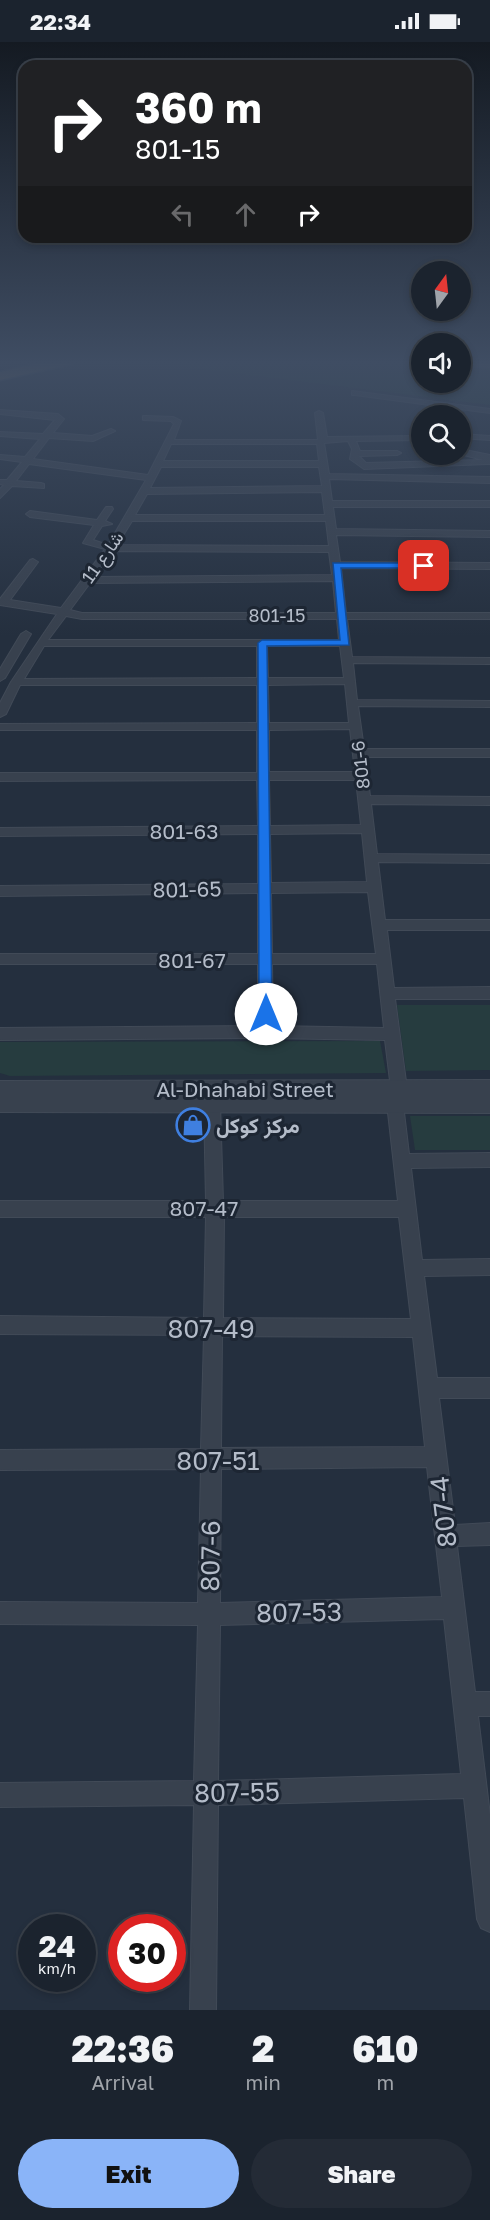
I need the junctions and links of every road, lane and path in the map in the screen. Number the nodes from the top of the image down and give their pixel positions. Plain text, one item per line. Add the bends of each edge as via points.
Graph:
1 (33, 453) edge
2 (163, 453) edge
3 (322, 453) edge
4 (397, 453) dead end
5 (471, 453) edge
6 (354, 454) joint
7 (0, 457) edge
8 (489, 457) edge
9 (27, 460) junction
10 (158, 464) junction
11 (325, 476) junction
12 (151, 478) junction
13 (490, 480) edge
14 (5, 483) edge
15 (41, 486) dead end
16 (143, 491) junction
17 (0, 495) edge
18 (328, 504) junction
19 (490, 504) edge
20 (109, 509) dead end
21 (30, 514) dead end
22 (330, 518) junction
23 (127, 522) junction
24 (100, 523) junction
25 (332, 532) junction
26 (490, 534) edge
27 (111, 548) junction
28 (334, 549) junction
29 (33, 562) dead end
30 (490, 566) edge
31 (337, 572) junction
32 (86, 580) junction
33 (2, 602) edge
34 (64, 613) junction
35 (342, 615) junction
36 (490, 615) edge
37 (26, 634) dead end
38 (41, 643) junction
39 (262, 643) junction
40 (345, 643) junction
41 (347, 660) junction
42 (490, 662) edge
43 (0, 678) edge
44 (263, 681) junction
45 (350, 681) junction
46 (16, 682) junction
47 (352, 704) junction
48 (490, 704) edge
49 (0, 714) edge
50 (355, 726) junction
51 (0, 727) edge
52 (263, 727) junction
53 (358, 753) junction
54 (490, 753) edge
55 (264, 776) junction
56 (361, 776) junction
57 (0, 777) edge
58 (364, 800) junction
59 (490, 801) edge
60 (368, 829) junction
61 (264, 830) junction
62 (0, 831) edge
63 (371, 858) junction
64 (490, 859) edge
65 (375, 887) junction
66 (264, 889) junction
67 (0, 891) edge
68 (379, 925) junction
69 (490, 925) edge
70 (0, 959) edge
71 (383, 959) junction
72 (265, 960) junction
73 (490, 993) edge
74 (387, 994) junction
75 (266, 1032) junction
76 (0, 1034) edge
77 (392, 1034) junction
78 (490, 1088) edge
79 (0, 1089) edge
80 (397, 1096) junction
81 (0, 1103) edge
82 (212, 1103) junction
83 (490, 1104) edge
84 (490, 1160) edge
85 (402, 1161) junction
86 (215, 1208) junction
87 (0, 1209) edge
88 (408, 1209) junction
89 (490, 1267) edge
90 (414, 1268) junction
91 (0, 1325) edge
92 (213, 1328) junction
93 (422, 1328) junction
94 (428, 1388) junction
95 (490, 1388) edge
96 (436, 1457) junction
97 (0, 1460) edge
98 (211, 1460) junction
99 (490, 1534) edge
100 (445, 1536) junction
101 (454, 1608) junction
102 (0, 1613) edge
103 (209, 1614) junction
104 (465, 1704) junction
105 (490, 1704) edge
106 (474, 1786) junction
107 (206, 1793) junction
108 (0, 1795) edge
109 (490, 1912) edge
110 (203, 2010) edge

1 - 9 street
2 - 10 street, شارع 11
3 - 11 street, 801-6
4 - 6 street
5 - 8 street
6 - 8 street via 354,459 364,466 487,462
7 - 9 street
9 - 12 street
9 - 14 street
10 - 11 street
10 - 12 street, شارع 11
11 - 13 street
11 - 16 street
11 - 18 street, 801-6
12 - 16 street, شارع 11
14 - 15 street
14 - 17 street
16 - 23 street, شارع 11
18 - 19 street
18 - 22 street, 801-6
20 - 24 street
21 - 24 street
22 - 23 street
22 - 25 street, 801-6
23 - 24 street
23 - 27 street, شارع 11
24 - 27 street via 88,543
25 - 26 street
25 - 28 street, 801-6
27 - 28 street
27 - 32 street, شارع 11
28 - 31 street, 801-6
29 - 33 street
30 - 31 street
31 - 32 street
31 - 35 street, 801-6
32 - 34 street, شارع 11
33 - 34 street, 801-15
34 - 35 street, 801-15
34 - 38 street, شارع 11
35 - 36 street, 801-15
35 - 40 street, 801-6
37 - 43 street
38 - 39 street, 801-15
38 - 46 street, شارع 11
39 - 40 street, 801-15
39 - 44 street
40 - 41 street, 801-6
41 - 42 street
41 - 45 street, 801-6
44 - 45 street
44 - 46 street
44 - 52 street
45 - 47 street, 801-6
46 - 49 street, شارع 11
47 - 48 street
47 - 50 street, 801-6
50 - 52 street
50 - 53 street, 801-6
51 - 52 street
52 - 55 street
53 - 54 street
53 - 56 street, 801-6
55 - 56 street
55 - 57 street
55 - 61 street
56 - 58 street, 801-6
58 - 59 street
58 - 60 street, 801-6
60 - 61 street, 801-63
60 - 63 street, 801-6
61 - 62 street, 801-63
61 - 66 street
63 - 64 street
63 - 65 street, 801-6
65 - 66 street, 801-65
65 - 68 street, 801-6
66 - 67 street, 801-65
66 - 72 street
68 - 69 street
68 - 71 street, 801-6
70 - 72 street, 801-67
71 - 72 street, 801-67
71 - 74 street, 801-6
72 - 75 street
73 - 74 street
74 - 77 street, 801-6
75 - 76 street
75 - 77 street
77 - 80 street, 801-6
78 - 80 street, Al-Dhahabi Street
79 - 80 street, Al-Dhahabi Street
80 - 82 street, Al-Dhahabi Street
80 - 83 street, Al-Dhahabi Street
80 - 85 street, 807-4
81 - 82 street, Al-Dhahabi Street
82 - 86 street, 807-6
84 - 85 street
85 - 88 street, 807-4
86 - 87 street, 807-47
86 - 88 street, 807-47
86 - 92 street, 807-6
88 - 90 street, 807-4
89 - 90 street
90 - 93 street, 807-4
91 - 92 street, 807-49
92 - 93 street, 807-49
92 - 98 street, 807-6
93 - 94 street, 807-4
94 - 95 street
94 - 96 street, 807-4
96 - 98 street, 807-51
96 - 100 street, 807-4
97 - 98 street, 807-51
98 - 103 street, 807-6
99 - 100 street
100 - 101 street, 807-4
101 - 103 street, 807-53
101 - 104 street, 807-4
102 - 103 street, 807-53
103 - 107 street, 807-6
104 - 105 street
104 - 106 street, 807-4
106 - 107 street, 807-55
106 - 109 street, 807-4
107 - 108 street, 807-55
107 - 110 street, 807-6

